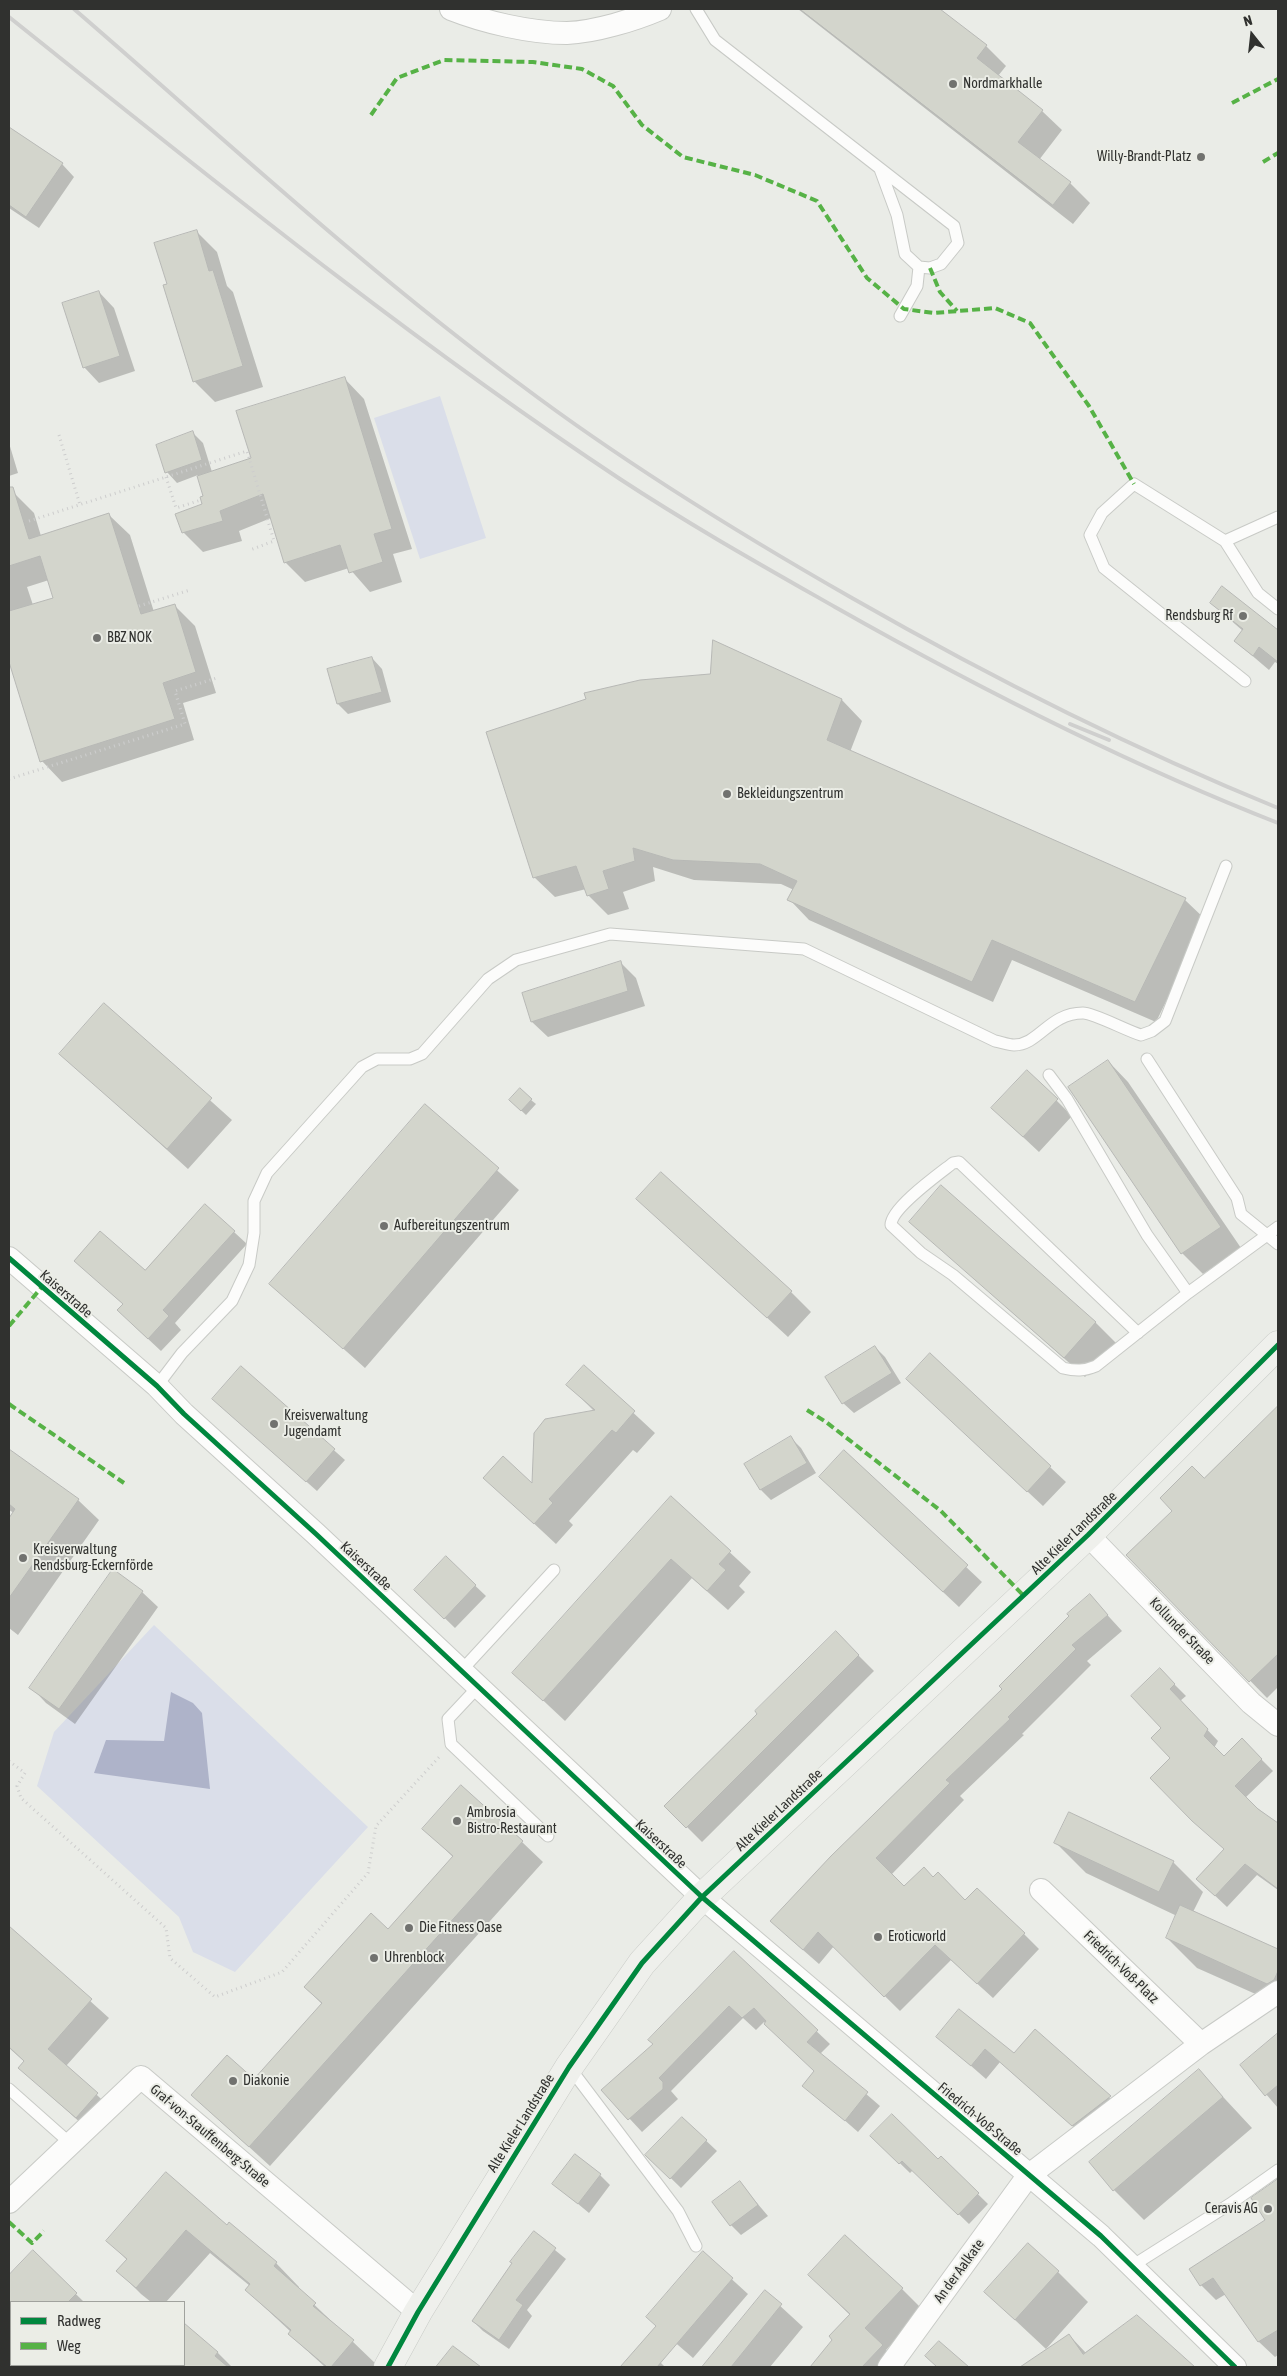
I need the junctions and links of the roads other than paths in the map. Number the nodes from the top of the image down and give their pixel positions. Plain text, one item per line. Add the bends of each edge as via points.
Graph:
1 (451, 9) edge
2 (660, 9) edge
3 (696, 9) edge
4 (880, 169) junction
5 (918, 266) junction
6 (900, 316) dead end
7 (1278, 517) edge
8 (1225, 541) junction
9 (1278, 609) edge
10 (1245, 681) dead end
11 (1226, 866) dead end
12 (1147, 1059) dead end
13 (1049, 1075) dead end
14 (1278, 1227) edge
15 (1267, 1236) junction
16 (1278, 1244) edge
17 (9, 1258) edge
18 (1188, 1293) junction
19 (1138, 1333) junction
20 (1278, 1345) edge
21 (157, 1386) junction
22 (1088, 1535) junction
23 (554, 1570) dead end
24 (461, 1671) junction
25 (478, 1687) junction
26 (1278, 1725) edge
27 (548, 1836) dead end
28 (1041, 1890) dead end
29 (702, 1897) junction
30 (1278, 1992) edge
31 (1201, 2044) junction
32 (569, 2067) junction
33 (9, 2089) edge
34 (71, 2144) junction
35 (1278, 2170) edge
36 (1028, 2176) junction
37 (9, 2202) edge
38 (696, 2246) dead end
39 (1132, 2266) junction
40 (418, 2312) junction
41 (388, 2367) edge
42 (889, 2367) edge
43 (1235, 2367) edge

1 - 2 street via 514,27 568,32 634,20
3 - 4 lane via 715,40
4 - 5 lane via 905,254
4 - 5 lane via 957,223 958,243 941,264 930,268
5 - 6 lane via 917,286
7 - 8 lane
8 - 9 lane via 1258,593
8 - 10 lane via 1134,484 1102,513 1090,535 1104,568
11 - 21 lane via 1165,1021 1141,1035 1085,1013 1067,1014 1051,1022 1034,1038 1015,1045 995,1041 804,949 610,934 516,960 488,978 422,1054 410,1059 377,1059 362,1067 267,1173 254,1201 249,1265 232,1302 182,1353
12 - 15 lane via 1237,1198 1241,1214
13 - 18 lane via 1067,1098 1146,1235
14 - 15 lane
15 - 16 lane
15 - 18 lane
17 - 21 street, Kaiserstraße
18 - 19 lane
19 - 19 lane via 1096,1366 1085,1371 1064,1368 953,1274 921,1253 891,1225 891,1219 953,1162 960,1162
20 - 22 street, Alte Kieler Landstraße
21 - 24 street, Kaiserstraße
22 - 26 street, Kollunder Straße via 1251,1703
22 - 29 street, Alte Kieler Landstraße
23 - 24 lane
24 - 25 street, Kaiserstraße
25 - 27 lane via 448,1719 451,1744
25 - 29 street, Kaiserstraße
28 - 31 street, Friedrich-Voß-Platz
29 - 32 street, Alte Kieler Landstraße via 642,1963
29 - 36 street, Friedrich-Voß-Straße
30 - 31 street
31 - 36 street
32 - 38 lane via 678,2211
32 - 40 street, Alte Kieler Landstraße
33 - 34 lane
34 - 37 street, Graf-von-Stauffenberg-Straße
34 - 40 street, Graf-von-Stauffenberg-Straße via 141,2077
35 - 39 lane
36 - 39 street, Friedrich-Voß-Straße
36 - 42 street, An der Aalkate
39 - 43 street, Friedrich-Voß-Straße
40 - 41 street, Alte Kieler Landstraße

